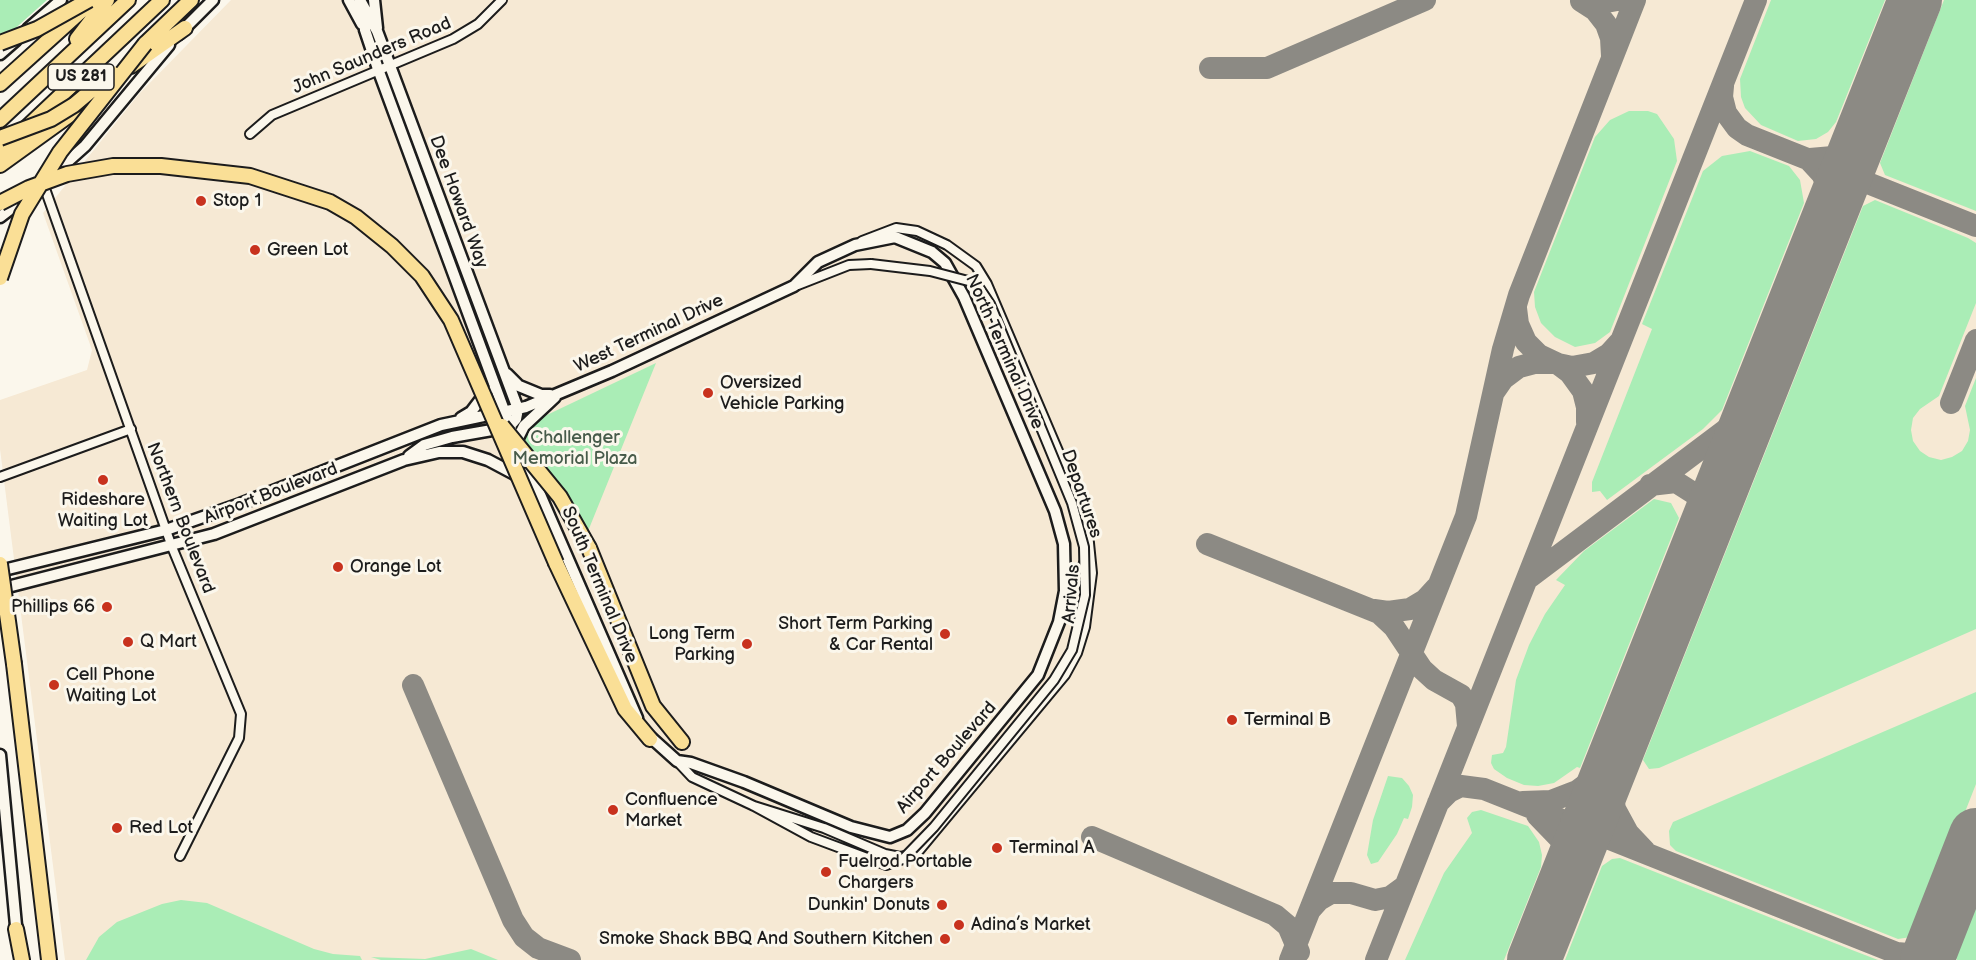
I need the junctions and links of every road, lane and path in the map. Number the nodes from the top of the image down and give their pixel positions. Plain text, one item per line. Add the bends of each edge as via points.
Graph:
1 (61, 0) edge
2 (92, 0) edge
3 (107, 0) edge
4 (128, 0) edge
5 (162, 0) edge
6 (191, 0) edge
7 (213, 0) edge
8 (349, 0) edge
9 (374, 0) edge
10 (502, 0) edge
11 (362, 4) edge
12 (185, 28) junction
13 (365, 30) junction
14 (377, 31) junction
15 (0, 43) edge
16 (145, 44) junction
17 (0, 54) edge
18 (389, 64) junction
19 (378, 69) junction
20 (51, 73) junction
21 (0, 84) edge
22 (0, 120) edge
23 (250, 134) dead end
24 (0, 138) edge
25 (0, 153) edge
26 (0, 165) edge
27 (43, 183) junction
28 (0, 203) edge
29 (444, 211) junction
30 (432, 216) junction
31 (0, 217) edge
32 (855, 245) junction
33 (0, 278) edge
34 (794, 286) junction
35 (462, 297) junction
36 (495, 349) junction
37 (503, 370) junction
38 (489, 373) junction
39 (557, 395) junction
40 (489, 408) junction
41 (518, 409) junction
42 (503, 412) junction
43 (454, 422) junction
44 (509, 427) junction
45 (131, 429) junction
46 (516, 442) junction
47 (404, 460) junction
48 (0, 477) edge
49 (543, 497) junction
50 (166, 530) junction
51 (1088, 533) junction
52 (172, 547) junction
53 (0, 558) edge
54 (26, 563) junction
55 (0, 564) edge
56 (0, 571) edge
57 (26, 583) junction
58 (0, 589) edge
59 (1065, 591) junction
60 (0, 603) edge
61 (1059, 622) joint
62 (650, 739) junction
63 (682, 742) dead end
64 (0, 755) edge
65 (677, 761) junction
66 (754, 806) junction
67 (180, 856) dead end
68 (16, 929) joint
69 (20, 960) edge
70 (49, 960) edge

1 - 17 main road
2 - 15 highway, bridge
2 - 21 highway
3 - 20 highway
4 - 20 highway, US 281
5 - 25 highway, US 281
6 - 16 highway
7 - 12 main road
8 - 13 main road
9 - 14 main road
10 - 18 street, John Saunders Road via 478,24 453,39
11 - 13 main road, Dee Howard Way
11 - 14 main road, Dee Howard Way
12 - 26 highway
12 - 27 main road via 85,146
13 - 19 main road, Dee Howard Way
14 - 18 main road, Dee Howard Way
16 - 24 highway, bridge via 63,113
16 - 33 highway, bridge via 60,152 22,214
18 - 19 street, John Saunders Road
18 - 29 main road, Dee Howard Way
19 - 23 street, John Saunders Road via 272,115
19 - 30 main road, Dee Howard Way
20 - 22 highway, US 281
27 - 31 main road
27 - 45 street, Northern Boulevard
28 - 40 highway, bridge via 67,174 113,166 161,166 250,176 330,202 376,232 422,276 451,320
29 - 30 street
29 - 36 main road, Dee Howard Way
30 - 35 main road, Dee Howard Way
32 - 34 main road, North Terminal Drive via 818,262
32 - 51 street, Arrivals via 896,228 917,231 947,245 976,266 1024,369 1076,493
32 - 59 main road, North Terminal Drive via 895,237 932,252 945,263 964,297 1055,511 1064,544
34 - 39 main road, West Terminal Drive
34 - 66 street, Departures, bridge via 849,265 871,264 976,283 990,304 1072,503 1084,547 1085,596 1072,650 1054,680 904,858 886,865 811,837
35 - 36 main road via 490,348
35 - 38 main road, Dee Howard Way
36 - 37 main road, Dee Howard Way
37 - 39 main road via 519,386 541,395
37 - 41 main road, Dee Howard Way
38 - 42 main road, Dee Howard Way
38 - 43 main road via 488,389 481,400
39 - 41 main road, West Terminal Drive
39 - 46 main road via 521,429
40 - 62 highway, bridge via 625,709
40 - 63 highway, bridge via 560,497 589,548 654,706
41 - 42 main road, Airport Boulevard
41 - 44 main road
42 - 43 main road, Airport Boulevard
42 - 44 main road, South Terminal Drive
43 - 50 main road, Airport Boulevard
44 - 46 main road, South Terminal Drive
44 - 47 main road via 424,445
45 - 48 street
45 - 50 street, Northern Boulevard
46 - 49 main road, South Terminal Drive
47 - 49 main road, Airport Boulevard via 439,452 463,453 503,466
47 - 52 main road, Airport Boulevard
49 - 62 main road, South Terminal Drive via 632,707
50 - 52 street, Northern Boulevard
50 - 54 main road, Airport Boulevard
51 - 59 street via 1085,561 1078,578
51 - 66 street, Arrivals via 1090,602 1077,653 1065,675 917,853 885,854 824,828
52 - 57 main road, Airport Boulevard
52 - 67 street, Northern Boulevard via 237,702 241,727
53 - 54 main road
54 - 56 main road, Airport Boulevard
55 - 70 highway, bridge
57 - 58 main road, Airport Boulevard
57 - 60 main road
59 - 61 main road, North Terminal Drive
61 - 65 main road, Airport Boulevard via 1034,682 925,813 899,834 884,836 850,827 744,782
62 - 65 main road, South Terminal Drive
64 - 68 main road
65 - 66 street via 692,777
68 - 69 highway

